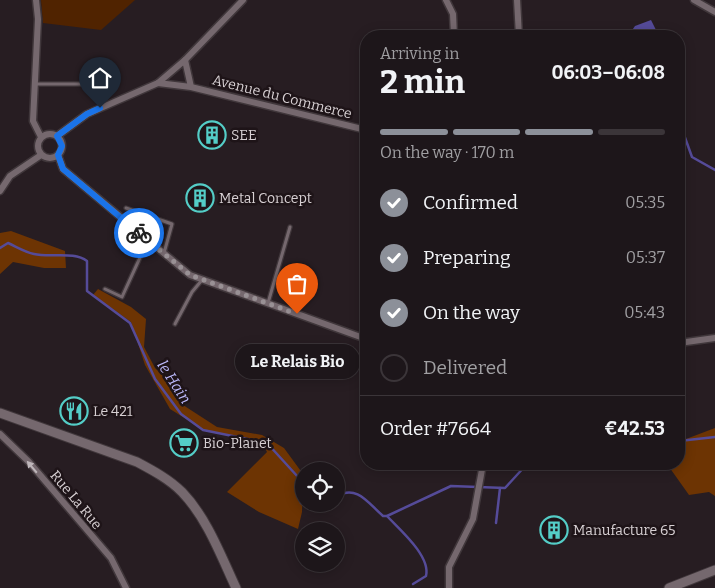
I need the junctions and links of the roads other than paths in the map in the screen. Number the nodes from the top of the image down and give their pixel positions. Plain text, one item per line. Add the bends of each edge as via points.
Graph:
1 (36, 0) edge
2 (244, 0) edge
3 (446, 0) edge
4 (517, 0) edge
5 (694, 0) edge
6 (715, 12) edge
7 (454, 30) edge
8 (519, 30) edge
9 (186, 60) junction
10 (158, 83) junction
11 (36, 84) junction
12 (82, 84) dead end
13 (191, 87) junction
14 (360, 129) edge
15 (57, 136) junction
16 (41, 137) junction
17 (41, 155) junction
18 (58, 155) junction
19 (0, 190) edge
20 (126, 208) dead end
21 (290, 227) dead end
22 (148, 240) junction
23 (164, 253) junction
24 (203, 280) junction
25 (105, 288) dead end
26 (268, 304) junction
27 (175, 324) dead end
28 (360, 337) edge
29 (715, 338) edge
30 (685, 342) edge
31 (0, 413) edge
32 (0, 434) edge
33 (482, 470) edge
34 (715, 570) edge
35 (126, 588) edge
36 (236, 588) edge
37 (449, 588) edge
38 (669, 588) edge

1 - 11 street
2 - 9 street
3 - 7 street via 453,14
4 - 8 street
5 - 6 street
9 - 10 street
9 - 13 street, Avenue du Commerce
10 - 13 street, Avenue du Commerce
10 - 15 street via 87,114
11 - 12 lane
11 - 16 street via 33,121
13 - 14 street, Avenue du Commerce
15 - 16 street via 47,134
15 - 18 street via 62,146
16 - 17 street via 38,148
17 - 18 street via 48,158
17 - 19 street via 10,176
18 - 22 street via 63,169
20 - 23 lane via 172,224
21 - 26 lane
22 - 23 street
22 - 25 lane via 122,297
23 - 24 street via 190,275
24 - 26 street
24 - 27 lane via 192,292
26 - 28 street
29 - 30 street
31 - 36 main road via 137,462 158,473 181,491 198,511
35 -> 32 street, Rue La Rue via 111,558 29,462
33 - 37 street via 469,531 449,567
34 - 38 main road

